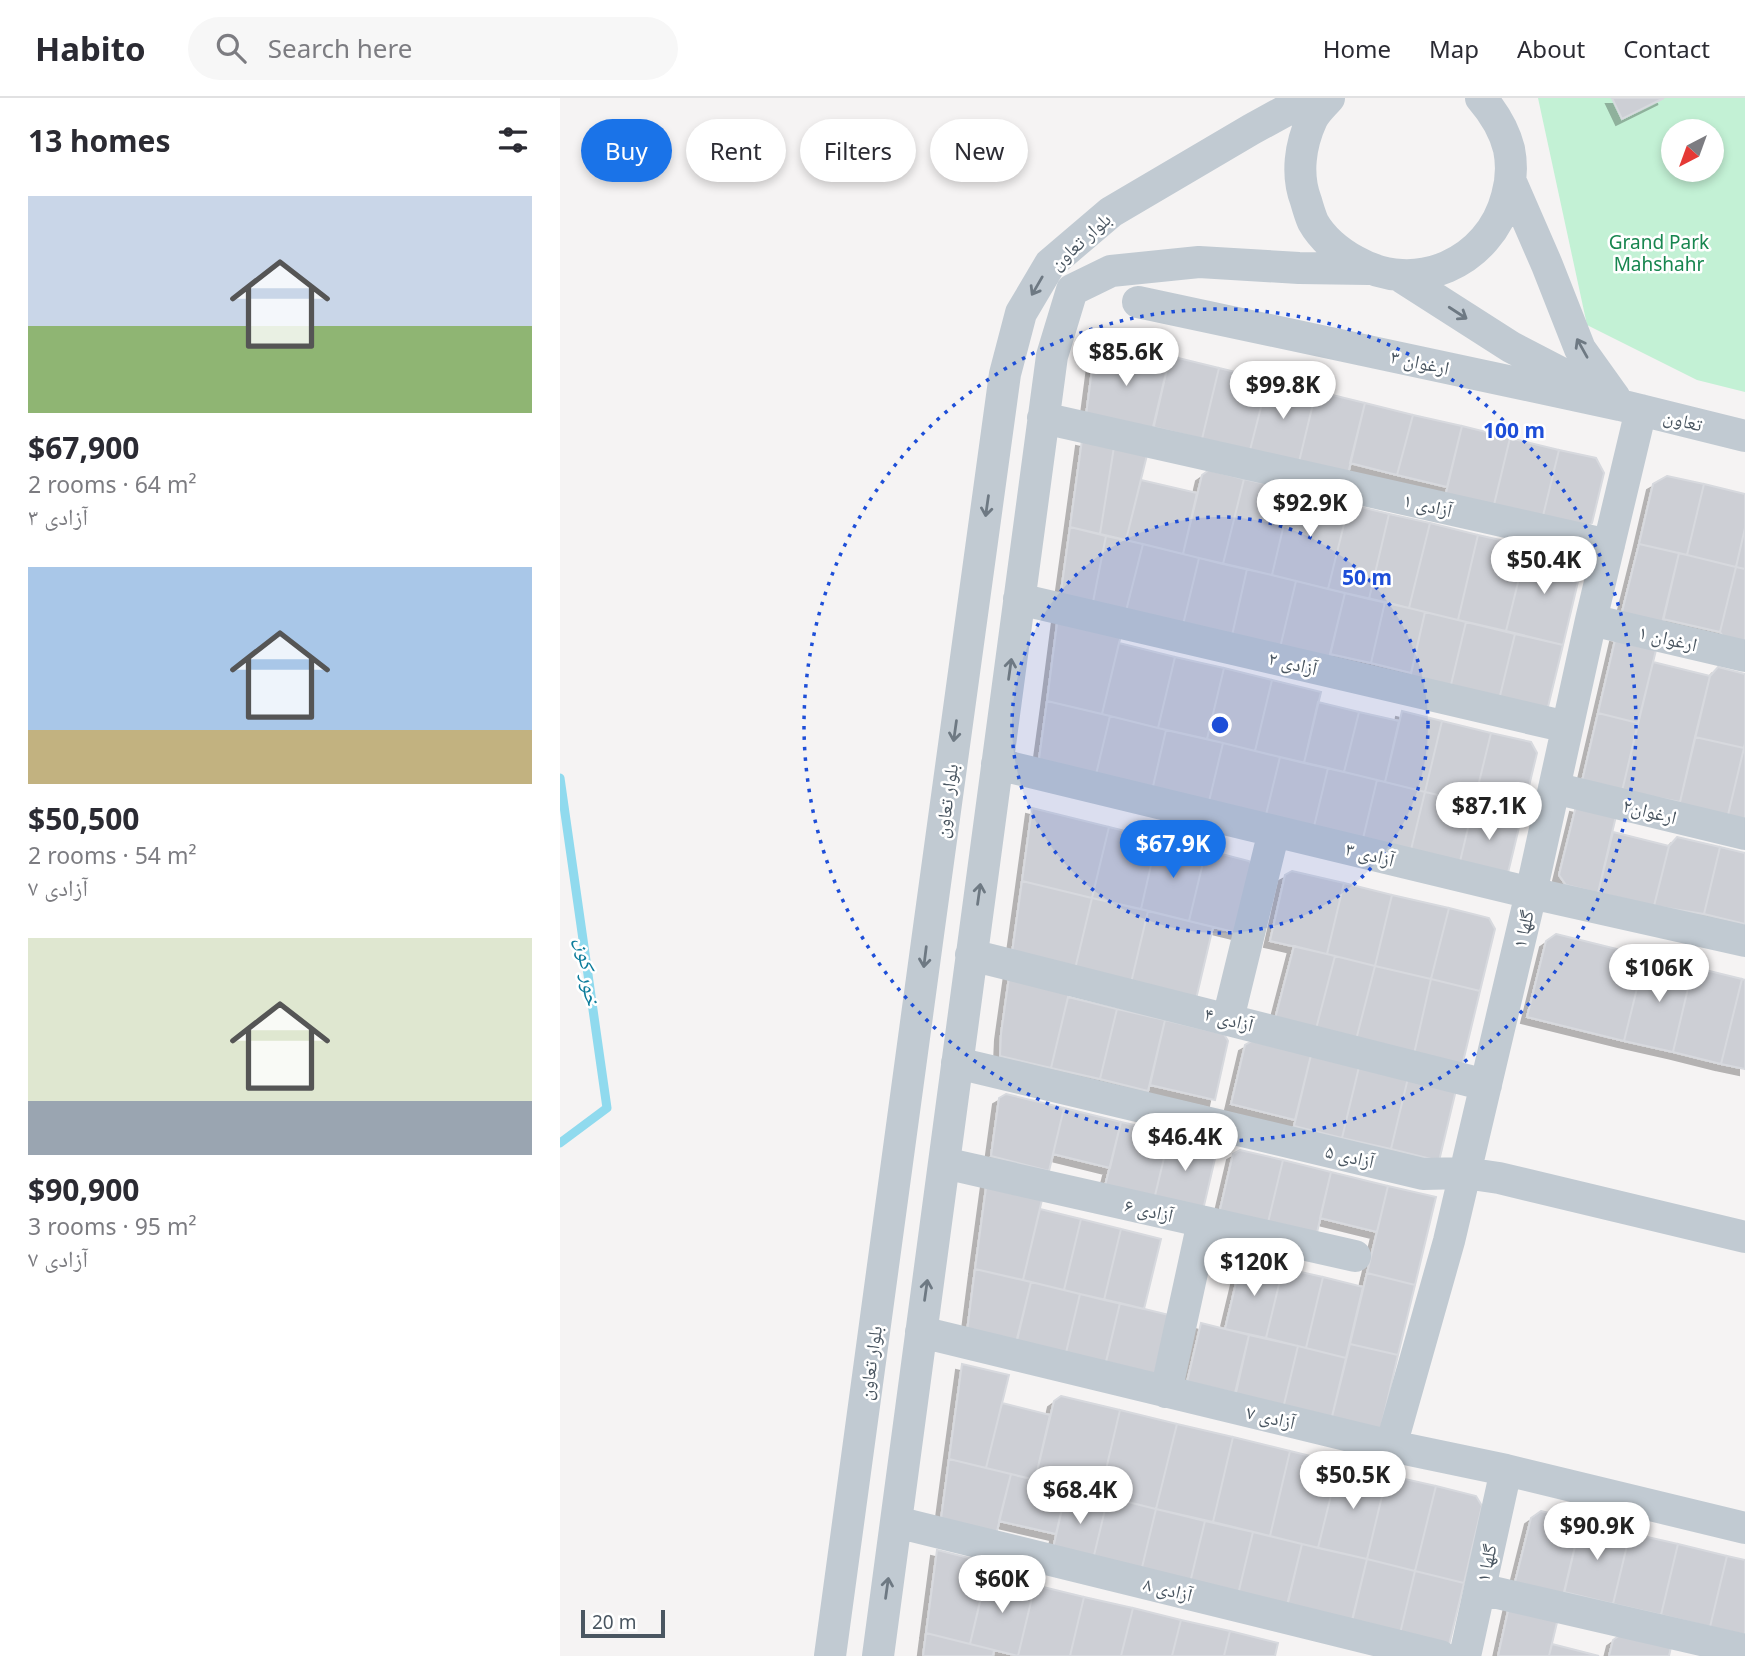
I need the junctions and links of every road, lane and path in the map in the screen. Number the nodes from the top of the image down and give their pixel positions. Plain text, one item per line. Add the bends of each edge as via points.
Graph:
1 (1313, 98) edge
2 (1329, 98) edge
3 (1489, 104) edge
4 (1510, 182) junction
5 (1369, 270) junction
6 (1401, 276) junction
7 (1138, 302) dead end
8 (1630, 407) junction
9 (1043, 418) junction
10 (1745, 436) edge
11 (1609, 545) junction
12 (1019, 599) junction
13 (1591, 620) junction
14 (1745, 656) edge
15 (1567, 727) junction
16 (997, 764) junction
17 (1554, 788) junction
18 (1274, 831) junction
19 (1745, 834) edge
20 (1531, 893) junction
21 (1745, 941) edge
22 (971, 955) junction
23 (1228, 1019) junction
24 (957, 1063) junction
25 (1486, 1085) junction
26 (944, 1163) junction
27 (1465, 1173) junction
28 (1203, 1222) junction
29 (1745, 1237) edge
30 (1355, 1256) dead end
31 (920, 1332) junction
32 (1166, 1392) junction
33 (1391, 1446) junction
34 (1506, 1470) junction
35 (896, 1522) junction
36 (1745, 1528) edge
37 (1480, 1589) junction
38 (1745, 1650) edge
39 (830, 1656) edge
40 (878, 1656) edge
41 (1440, 1656) edge
42 (1465, 1656) edge

1 -> 39 street, بلوار تعاون via 1111,212 1050,264 1021,313 1005,374
2 - 5 street via 1313,117 1301,151 1301,188 1313,223 1337,251
3 - 4 street via 1509,150
4 - 6 street via 1503,213 1486,239 1461,260 1432,273
8 -> 4 street via 1580,349
5 - 6 street
5 - 9 street, بلوار تعاون via 1199,262 1111,271 1072,290 1052,356
6 -> 8 street via 1511,347
7 - 8 street, ارغوان ۳
8 - 10 street, تعاون
8 - 11 street, گلها ۱
9 - 11 street, آزادی ۱
9 - 12 street, بلوار تعاون
11 - 13 street, گلها ۱
12 - 15 street, آزادی ۲
16 -> 12 street, بلوار تعاون
13 - 14 street, ارغوان ۱
13 - 15 street, گلها ۱
15 - 17 street, گلها ۱
16 - 18 street, آزادی ۳
22 -> 16 street, بلوار تعاون
17 - 19 street, ارغوان۲
17 - 20 street, گلها ۱
18 - 20 street, آزادی ۳
18 - 23 street
20 - 21 street, آزادی ۳
20 - 25 street, گلها ۱
22 - 23 street, آزادی ۴
22 - 24 street, بلوار تعاون
23 - 25 street, آزادی ۴
24 - 26 street, بلوار تعاون
24 - 27 street, آزادی ۵ via 1423,1174
25 - 27 street, گلها ۱
26 - 28 street, آزادی ۶
31 -> 26 street, بلوار تعاون
27 - 29 street, آزادی ۵
27 - 33 street, گلها ۱
28 - 30 street, آزادی ۶
28 - 32 street
31 - 32 street, آزادی ۷
31 - 35 street, بلوار تعاون
32 - 33 street, آزادی ۷
33 - 34 street, آزادی ۷
34 - 36 street, آزادی ۷
34 - 37 street, گلها ۱
40 -> 35 street, بلوار تعاون
35 - 41 street, آزادی ۸
37 - 38 street
37 - 42 street, گلها ۱

